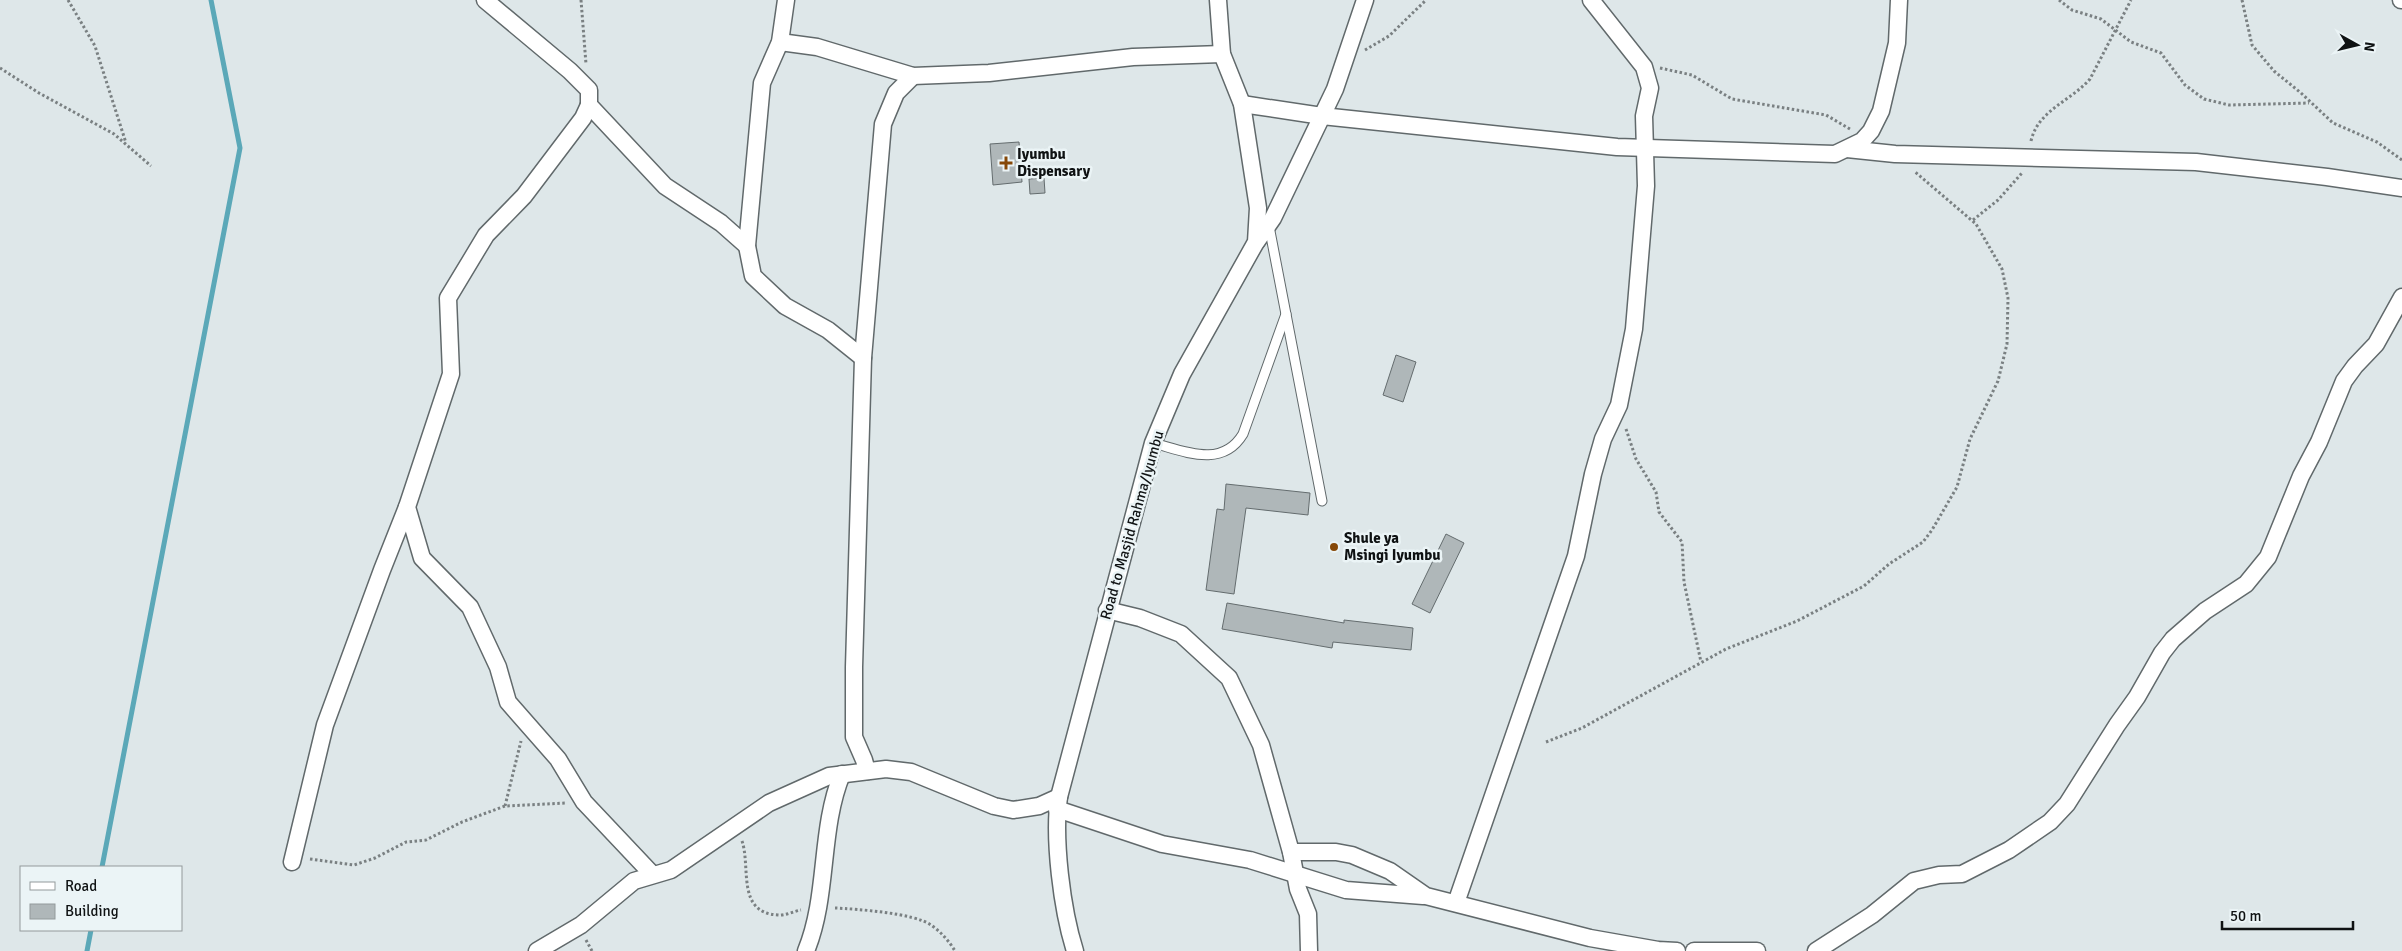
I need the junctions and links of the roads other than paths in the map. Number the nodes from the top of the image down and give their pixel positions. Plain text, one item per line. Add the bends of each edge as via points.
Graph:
1 (484, 0) edge
2 (786, 0) edge
3 (1218, 0) edge
4 (1365, 0) edge
5 (1590, 0) edge
6 (1899, 0) edge
7 (780, 42) junction
8 (1222, 54) junction
9 (912, 76) junction
10 (589, 97) junction
11 (1242, 104) junction
12 (1322, 116) junction
13 (1645, 149) junction
14 (1845, 149) junction
15 (2402, 188) edge
16 (1269, 226) junction
17 (1256, 242) junction
18 (746, 246) junction
19 (2402, 297) edge
20 (1286, 314) junction
21 (863, 358) junction
22 (1153, 443) junction
23 (1322, 501) dead end
24 (407, 507) junction
25 (1107, 610) junction
26 (867, 771) junction
27 (842, 774) junction
28 (1058, 803) junction
29 (1291, 852) junction
30 (292, 862) road end
31 (1294, 872) junction
32 (652, 874) junction
33 (1426, 896) junction
34 (1456, 903) junction
35 (537, 951) edge
36 (806, 951) edge
37 (1075, 951) edge
38 (1309, 951) edge
39 (1678, 951) edge
40 (1694, 951) edge
41 (1758, 951) edge
42 (1816, 951) edge

1 - 10 street via 570,70
2 - 7 street
3 - 8 street, Road to Masjid Rahma/Iyumbu
4 - 12 street via 1335,89
5 - 13 street via 1644,67 1650,88 1644,116
6 - 14 street via 1897,43 1881,110 1862,141
7 - 9 street via 817,47
7 - 18 street via 762,83
8 - 9 street via 1133,57 989,73
8 - 11 street, Road to Masjid Rahma/Iyumbu
9 - 21 street via 896,93 883,124
10 - 18 street via 666,186 721,223
10 - 24 street via 583,118 524,196 486,235 448,298 451,374
11 - 12 street
11 - 17 street, Road to Masjid Rahma/Iyumbu via 1258,208
12 - 13 street
12 - 16 street
13 - 14 street via 1835,154
13 - 34 street via 1646,186 1634,330 1620,405 1603,440 1593,474 1576,556
14 - 15 street via 1896,154 2196,162
16 - 17 street
16 - 20 lane
17 - 22 street, Road to Masjid Rahma/Iyumbu via 1186,366
18 - 21 street via 753,276 785,306 828,330
19 - 42 street via 2376,344 2344,381 2268,557 2246,584 2205,611 2168,646 2067,804 2050,822 2009,850 1962,874 1914,881 1872,915
20 - 22 lane via 1243,434 1231,449 1221,454 1196,454
20 - 23 lane
21 - 26 street via 854,737
22 - 25 street, Road to Masjid Rahma/Iyumbu
24 - 30 street via 325,725
24 - 32 street via 422,558 470,607 498,667 508,702 558,759 584,802
25 - 28 street, Road to Masjid Rahma/Iyumbu
25 - 29 street via 1140,618 1181,634 1229,678 1261,745
26 - 27 street
26 - 28 street via 911,772 994,806 1013,810
27 - 32 street via 829,776 769,803 682,864 672,870
27 - 36 street via 830,822 817,918
28 - 31 street via 1162,844 1250,860
28 - 37 street, Road to Masjid Rahma/Iyumbu via 1055,822 1065,910
29 - 31 street
29 - 33 street via 1352,854 1390,871
31 - 33 street via 1346,890
31 - 38 street via 1308,914
32 - 35 street via 628,884 581,925
33 - 34 street
34 - 39 street via 1590,938
40 - 41 street

